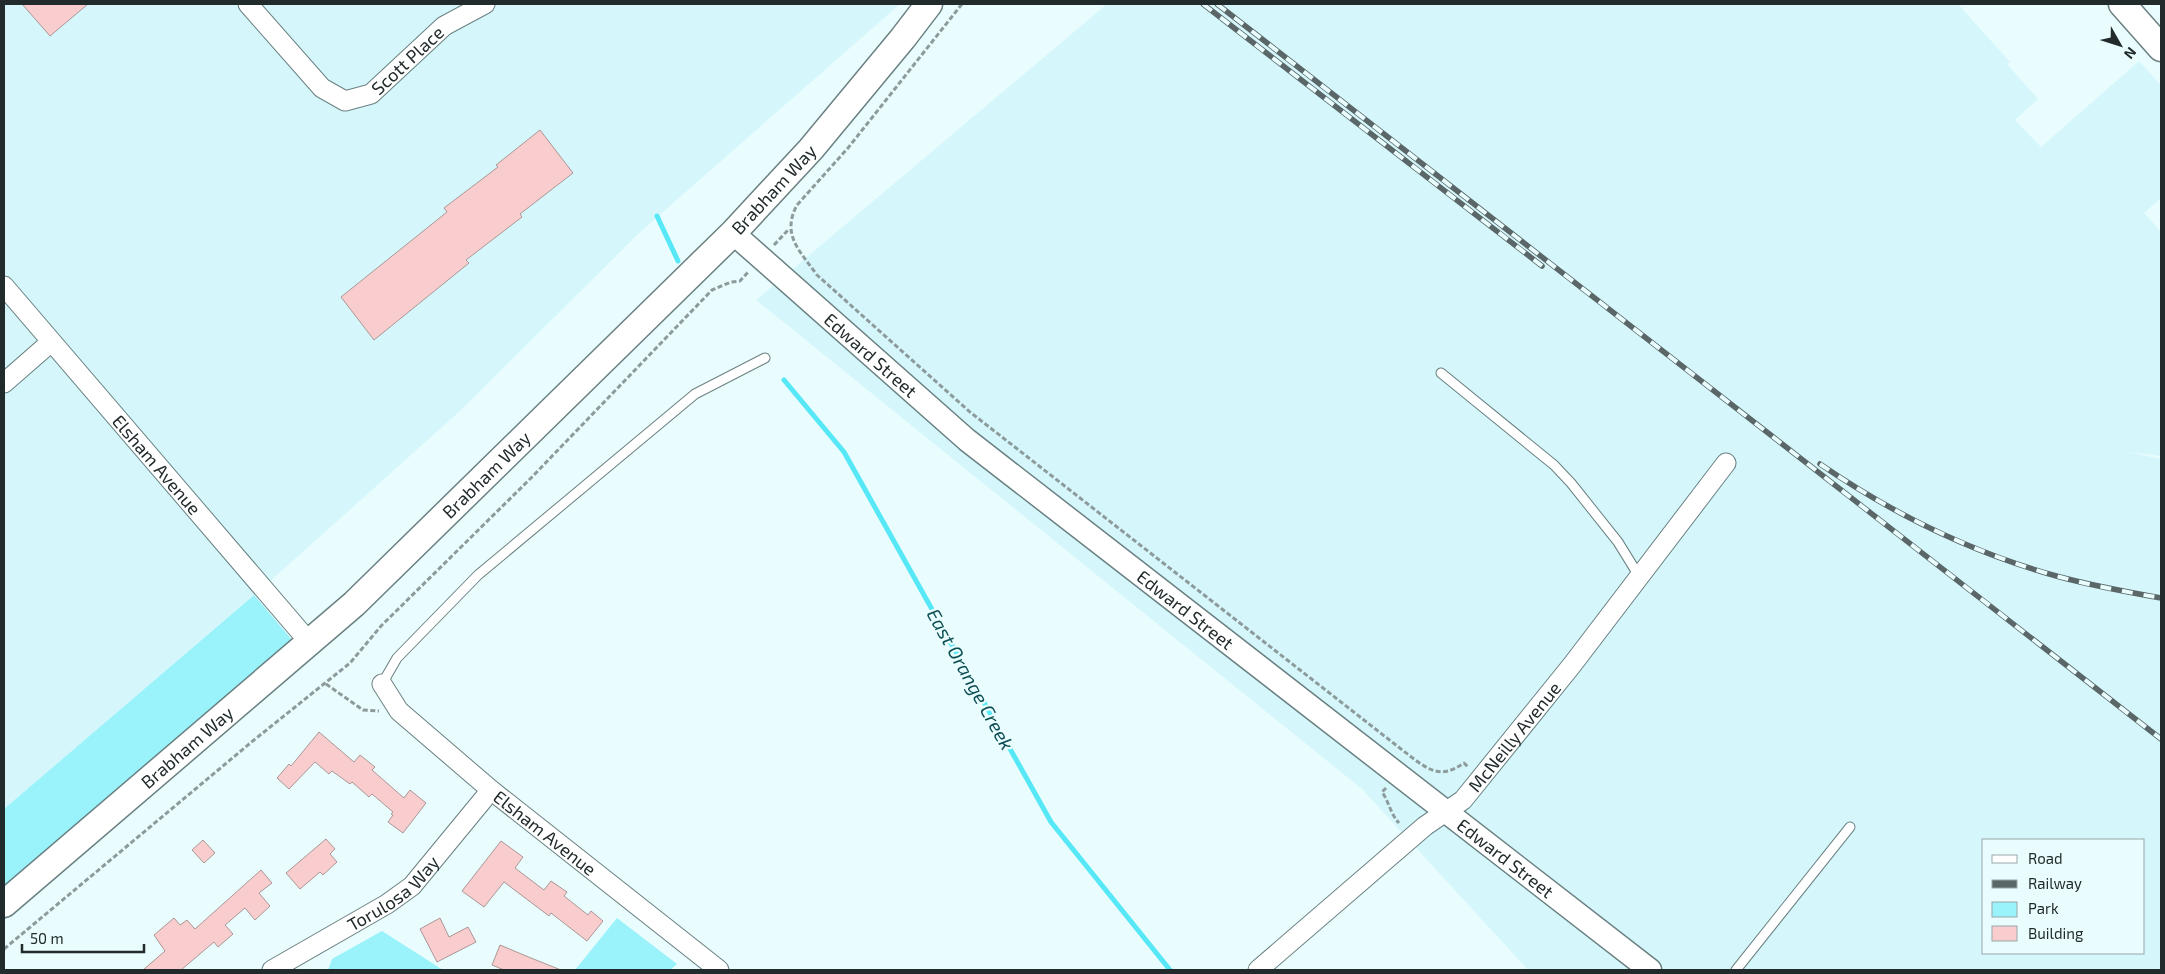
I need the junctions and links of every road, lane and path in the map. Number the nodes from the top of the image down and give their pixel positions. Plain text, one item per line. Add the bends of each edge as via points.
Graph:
1 (248, 4) edge
2 (484, 4) edge
3 (929, 4) edge
4 (962, 4) edge
5 (2122, 4) edge
6 (2161, 48) edge
7 (789, 229) junction
8 (733, 233) junction
9 (762, 258) junction
10 (4, 286) edge
11 (51, 342) junction
12 (765, 358) dead end
13 (1441, 373) dead end
14 (4, 383) edge
15 (1726, 462) dead end
16 (1639, 576) junction
17 (310, 643) junction
18 (326, 684) junction
19 (382, 684) joint
20 (399, 711) junction
21 (1480, 778) junction
22 (491, 790) junction
23 (1446, 812) junction
24 (1850, 828) dead end
25 (4, 904) edge
26 (4, 949) edge
27 (284, 967) edge
28 (719, 970) edge
29 (1258, 970) edge
30 (1650, 970) edge
31 (1736, 970) edge

1 - 2 street, Scott Place via 322,88 345,102 371,94 444,26
3 - 8 main road, Brabham Way via 811,149
4 - 7 path via 848,148 797,205
5 - 6 main road
7 - 9 path
7 - 21 path via 798,249 817,275 970,412 1425,767 1438,772 1454,770 1464,763
8 - 9 street, Edward Street
8 - 17 main road, Brabham Way via 354,604
9 - 18 path via 740,281 712,290
9 - 23 street, Edward Street via 967,440
10 - 11 street, Elsham Avenue
11 - 14 street
11 - 17 street, Elsham Avenue
12 - 19 lane via 695,394 478,575 397,658
13 - 16 lane via 1554,465 1618,542
15 - 16 street, McNeilly Avenue
16 - 21 street, McNeilly Avenue
17 - 25 main road, Brabham Way
18 - 20 path via 363,710
18 - 26 path via 254,740
19 - 20 street, Elsham Avenue
20 - 22 street, Elsham Avenue
21 - 23 street, McNeilly Avenue via 1462,800
22 - 27 street, Torulosa Way via 412,886
22 - 28 street, Elsham Avenue
23 - 29 street, McNeilly Avenue via 1425,826
23 - 30 street, Edward Street
24 - 31 lane

